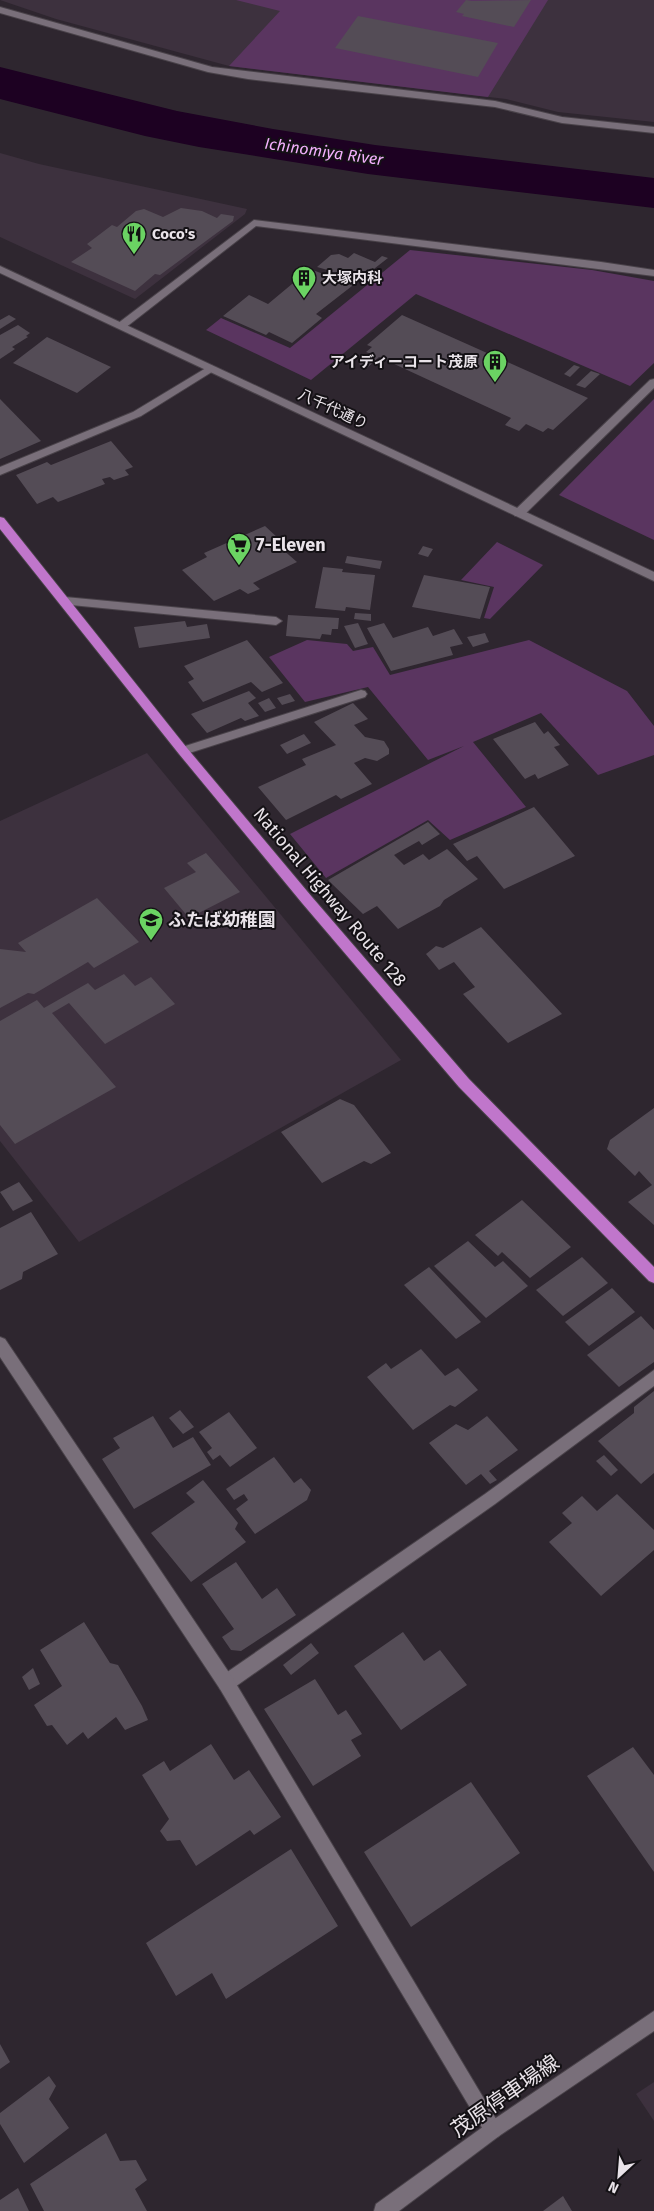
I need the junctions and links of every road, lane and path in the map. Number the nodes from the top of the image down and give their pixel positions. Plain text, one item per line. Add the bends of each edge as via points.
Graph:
1 (0, 10) edge
2 (654, 130) edge
3 (0, 269) edge
4 (654, 274) edge
5 (121, 326) junction
6 (212, 368) junction
7 (654, 382) edge
8 (0, 471) edge
9 (519, 513) junction
10 (0, 522) edge
11 (654, 577) edge
12 (64, 601) junction
13 (276, 621) dead end
14 (361, 694) dead end
15 (183, 751) junction
16 (654, 1277) edge
17 (0, 1344) edge
18 (654, 1377) edge
19 (226, 1683) junction
20 (654, 2020) edge
21 (493, 2130) junction
22 (383, 2211) edge

1 - 2 street via 211,70 496,104 562,120
3 - 5 street, 八千代通り
4 - 5 street via 254,223
5 - 6 street, 八千代通り
6 - 8 street via 137,414
6 - 9 street, 八千代通り
7 - 9 street
9 - 11 street, 八千代通り
10 - 12 highway, National Highway Route 128
12 - 13 street
12 - 15 highway, National Highway Route 128
14 - 15 street
15 - 16 highway, National Highway Route 128 via 464,1083
17 - 19 street
18 - 19 street via 490,1499
19 - 21 street
20 - 21 street, 茂原停車場線
21 - 22 street, 茂原停車場線

